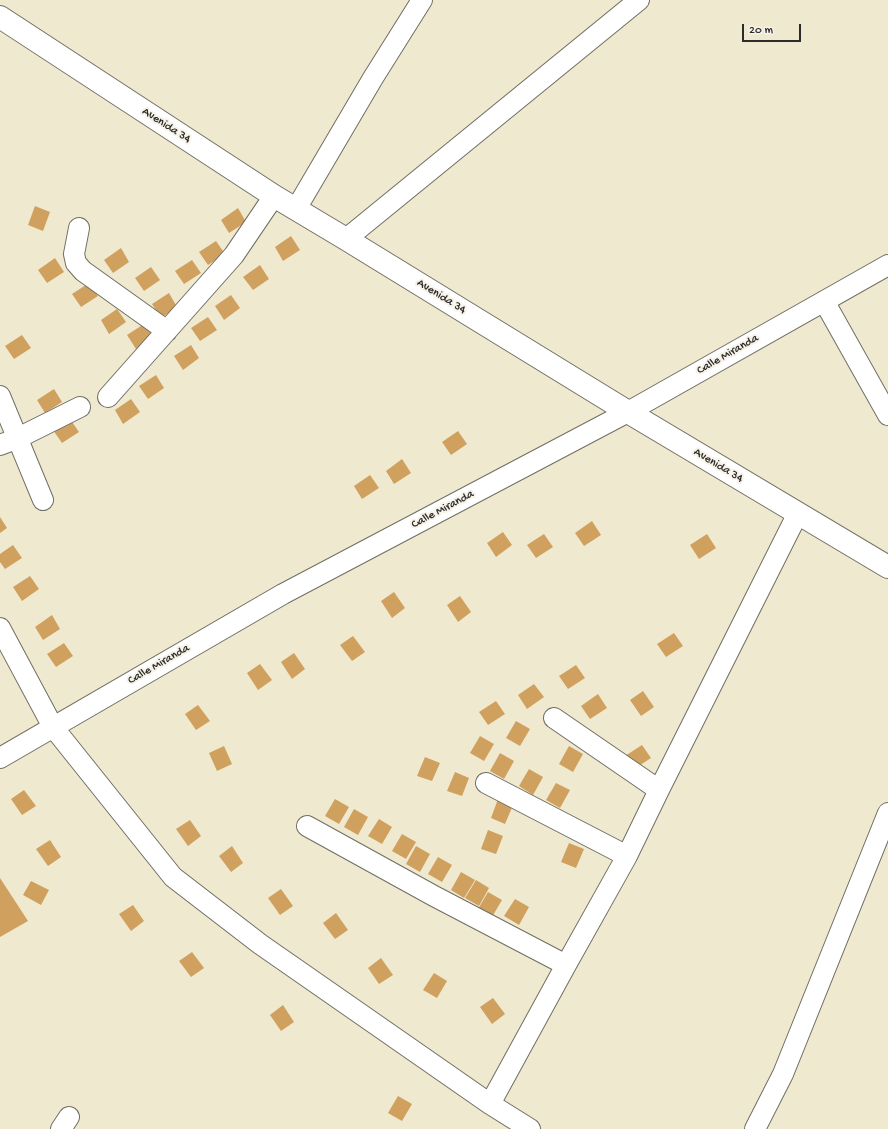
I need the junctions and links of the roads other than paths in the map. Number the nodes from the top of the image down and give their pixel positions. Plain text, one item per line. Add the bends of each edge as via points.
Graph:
1 (422, 0) edge
2 (639, 0) edge
3 (0, 17) edge
4 (274, 196) junction
5 (296, 209) junction
6 (79, 228) dead end
7 (346, 239) junction
8 (888, 265) edge
9 (824, 301) junction
10 (167, 332) junction
11 (0, 396) edge
12 (108, 397) dead end
13 (80, 407) dead end
14 (628, 412) junction
15 (888, 415) edge
16 (9, 442) edge
17 (44, 500) dead end
18 (798, 513) junction
19 (888, 567) edge
20 (0, 628) edge
21 (554, 718) dead end
22 (53, 727) junction
23 (0, 758) edge
24 (486, 783) dead end
25 (659, 790) junction
26 (888, 813) edge
27 (308, 826) dead end
28 (627, 856) junction
29 (566, 965) junction
30 (490, 1104) junction
31 (530, 1129) edge
32 (755, 1129) edge

1 - 5 street
2 - 7 street
3 - 4 street, Avenida 34
4 - 5 street, Avenida 34
4 - 10 street via 234,255
5 - 7 street, Avenida 34
6 - 10 street via 74,254 76,263 82,271
7 - 14 street, Avenida 34
8 - 9 street, Calle Miranda
9 - 14 street, Calle Miranda
9 - 15 street
10 - 12 street
11 - 16 street
13 - 16 street
14 - 18 street, Avenida 34
14 - 22 street, Calle Miranda via 283,594
16 - 17 street
18 - 19 street, Avenida 34
18 - 25 street
20 - 22 street
21 - 25 street
22 - 23 street, Calle Miranda
22 - 30 street via 173,877 260,944
24 - 28 street
25 - 28 street
26 - 32 street via 783,1074
27 - 29 street
28 - 29 street
29 - 30 street
30 - 31 street

